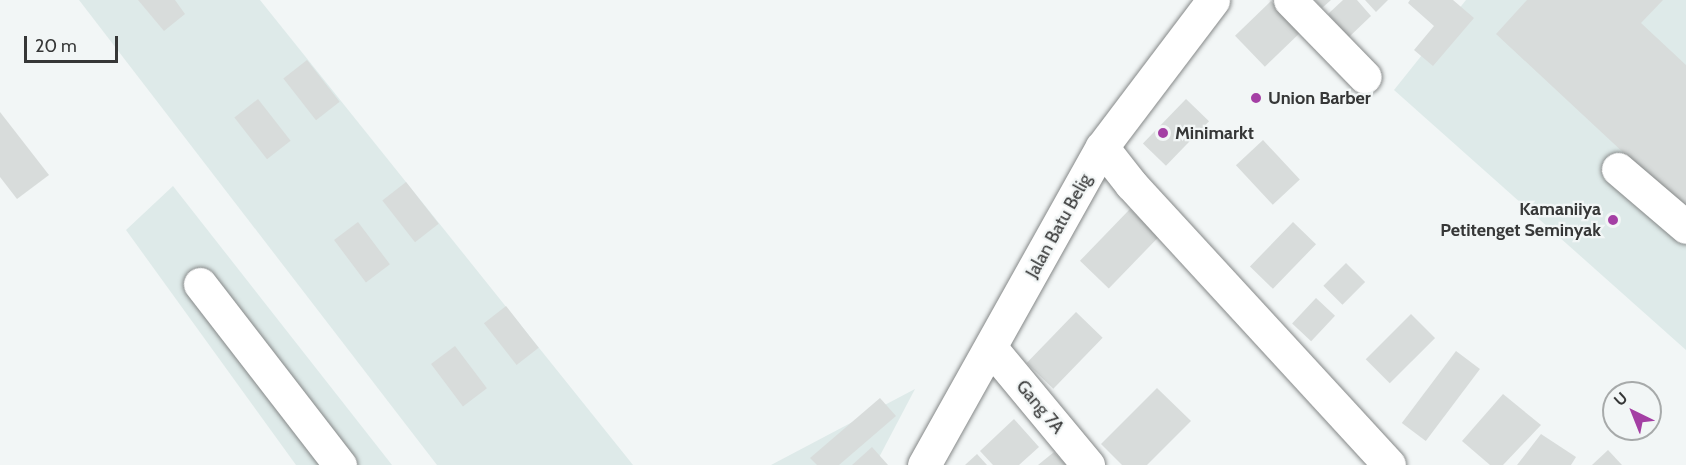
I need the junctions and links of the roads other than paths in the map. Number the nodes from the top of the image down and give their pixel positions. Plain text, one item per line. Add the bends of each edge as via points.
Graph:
1 (1213, 0) edge
2 (1290, 0) edge
3 (1365, 77) dead end
4 (1102, 147) junction
5 (1618, 169) dead end
6 (1686, 227) edge
7 (200, 284) dead end
8 (991, 348) junction
9 (340, 465) edge
10 (924, 465) edge
11 (1088, 465) edge
12 (1389, 465) edge

1 - 4 street, Jalan Batu Belig
2 - 3 street
4 - 8 street, Jalan Batu Belig
4 - 12 street via 1131,184
5 - 6 street
7 - 9 street
8 - 10 street, Jalan Batu Belig
8 - 11 street, Gang 7A

